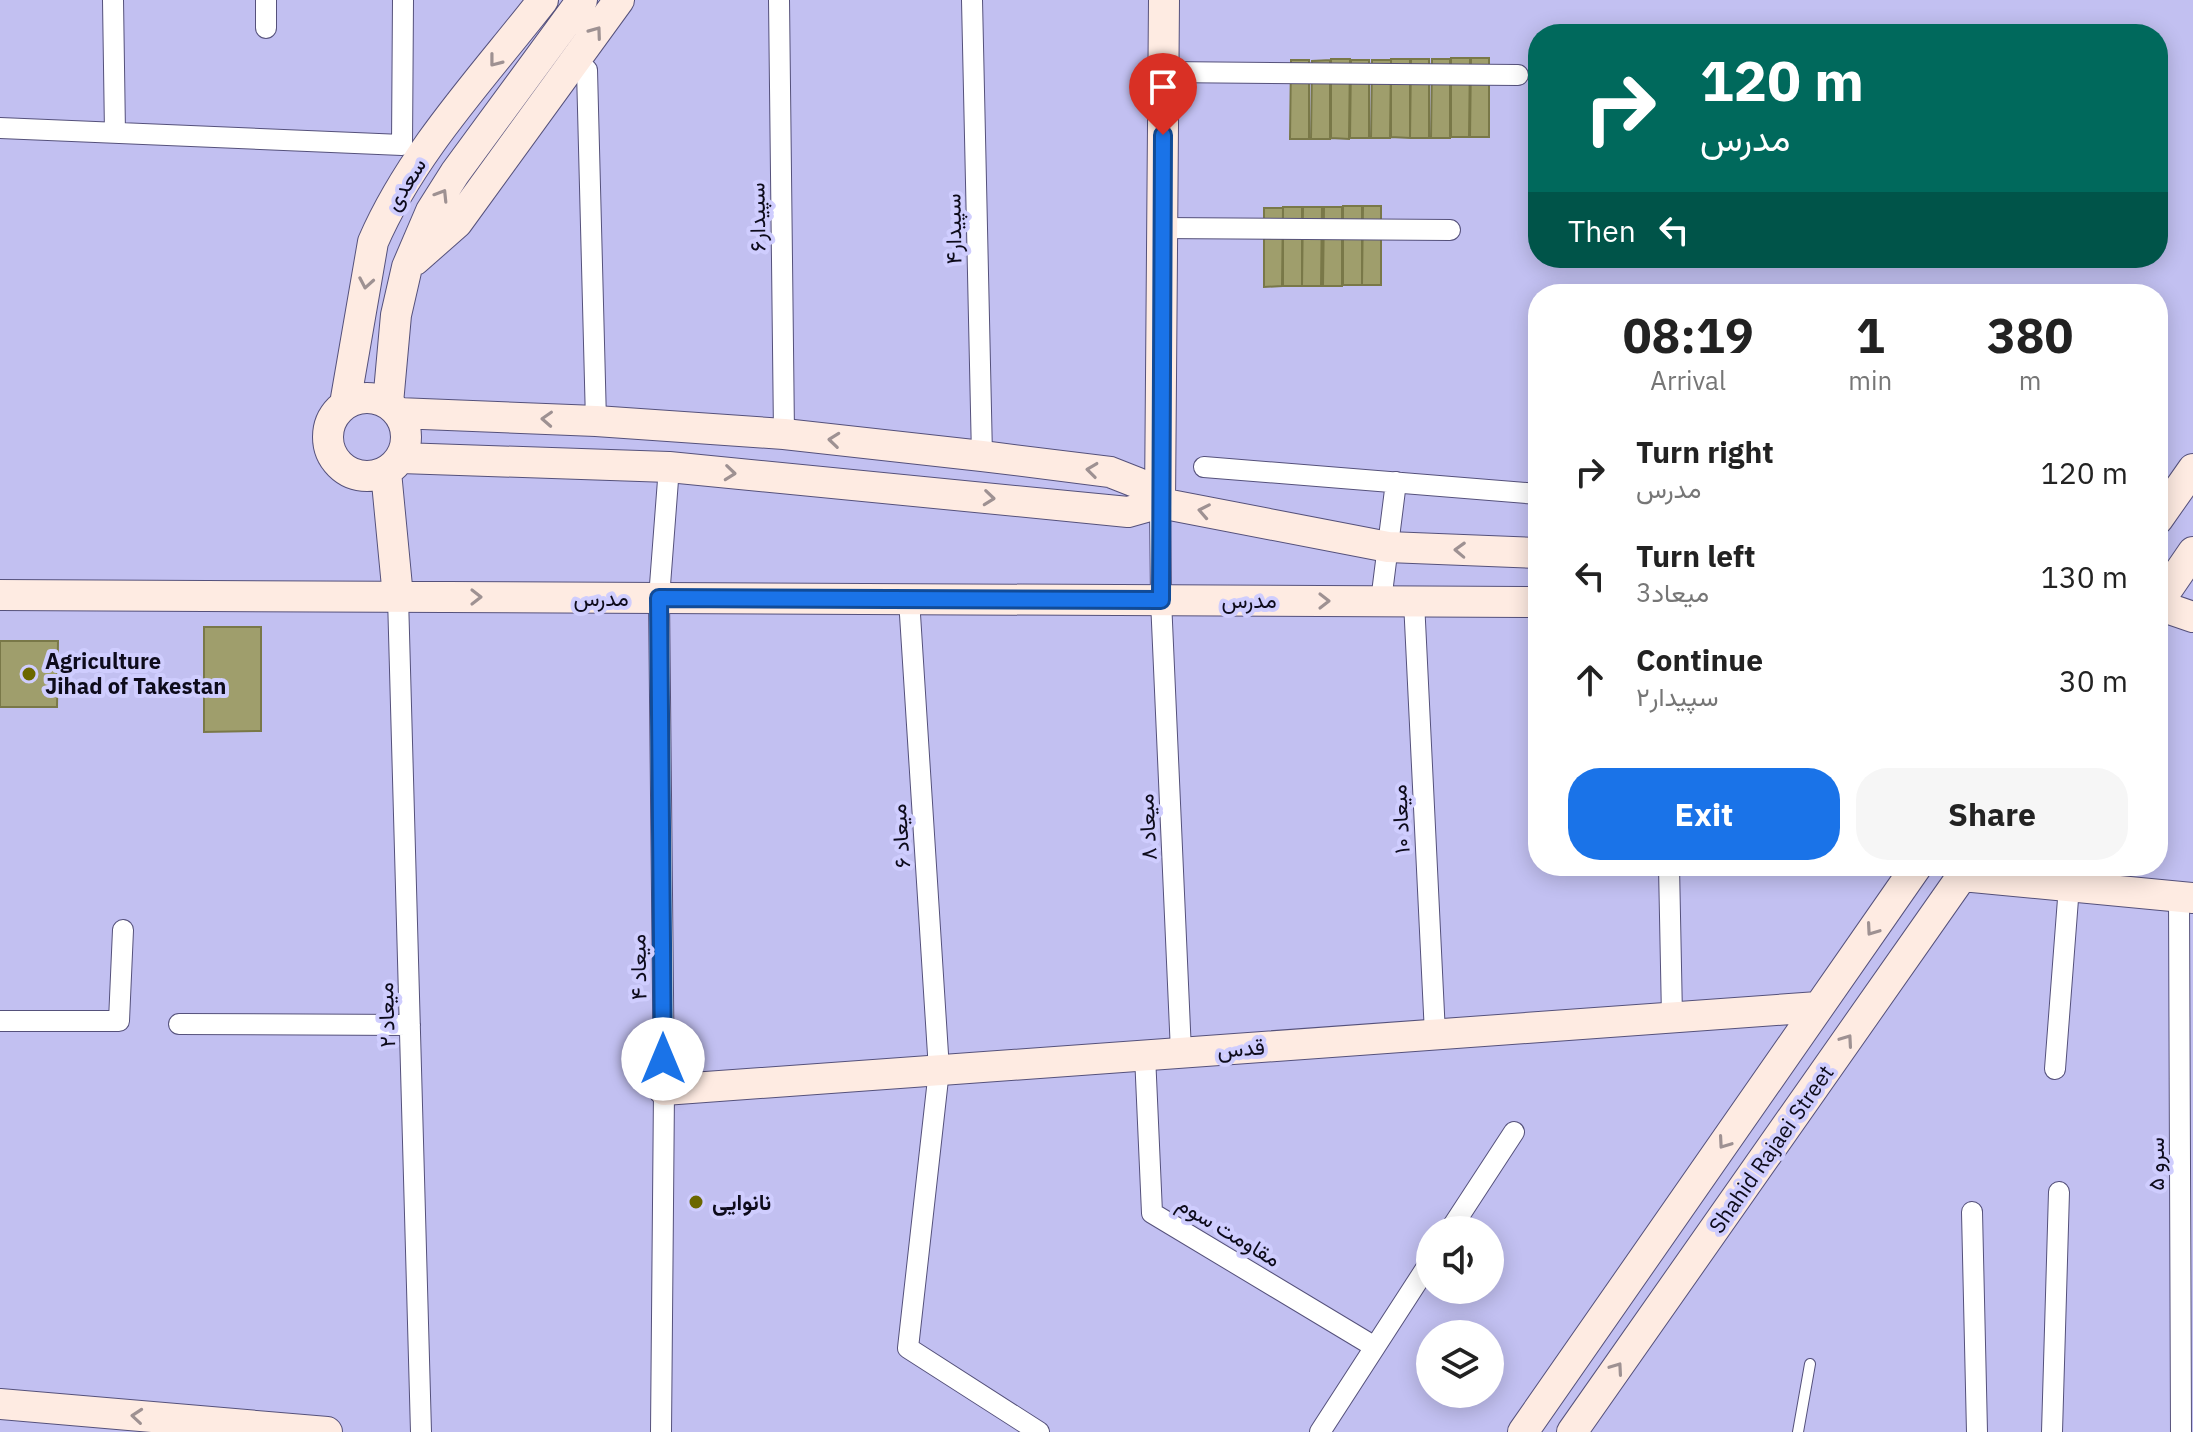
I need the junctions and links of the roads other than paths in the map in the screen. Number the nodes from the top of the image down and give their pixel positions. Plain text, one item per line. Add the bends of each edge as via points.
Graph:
1 (113, 0) edge
2 (266, 0) edge
3 (403, 0) edge
4 (543, 0) edge
5 (582, 0) edge
6 (619, 0) edge
7 (779, 0) edge
8 (972, 0) edge
9 (1164, 0) edge
10 (266, 28) dead end
11 (587, 70) dead end
12 (1163, 72) junction
13 (1518, 75) dead end
14 (0, 128) edge
15 (115, 133) junction
16 (1162, 228) junction
17 (1450, 230) dead end
18 (407, 267) junction
19 (345, 404) junction
20 (393, 408) junction
21 (596, 421) junction
22 (784, 434) junction
23 (982, 456) junction
24 (393, 465) junction
25 (669, 467) junction
26 (1204, 467) dead end
27 (2193, 469) edge
28 (1396, 482) junction
29 (1528, 493) edge
30 (1160, 503) junction
31 (2168, 505) edge
32 (1388, 547) junction
33 (1528, 553) edge
34 (2183, 559) edge
35 (2168, 586) edge
36 (0, 595) edge
37 (398, 597) junction
38 (659, 598) junction
39 (909, 599) junction
40 (1161, 600) junction
41 (1381, 601) junction
42 (1414, 601) junction
43 (1528, 602) edge
44 (2168, 608) edge
45 (2193, 617) edge
46 (1669, 876) edge
47 (1910, 876) edge
48 (1962, 876) edge
49 (2000, 876) edge
50 (2069, 886) junction
51 (2186, 897) edge
52 (123, 930) dead end
53 (1818, 1007) junction
54 (1672, 1017) junction
55 (0, 1021) edge
56 (179, 1024) dead end
57 (410, 1025) junction
58 (1435, 1034) junction
59 (1181, 1052) junction
60 (1145, 1055) junction
61 (2055, 1069) dead end
62 (939, 1070) junction
63 (664, 1090) junction
64 (1514, 1132) dead end
65 (2059, 1192) dead end
66 (1972, 1212) dead end
67 (1459, 1216) edge
68 (1416, 1284) edge
69 (1375, 1347) junction
70 (1810, 1364) dead end
71 (0, 1404) edge
72 (327, 1432) edge
73 (421, 1432) edge
74 (661, 1432) edge
75 (1039, 1432) edge
76 (1320, 1432) edge
77 (1523, 1432) edge
78 (1572, 1432) edge
79 (1798, 1432) edge
80 (1977, 1432) edge
81 (2052, 1432) edge
82 (2181, 1432) edge

1 - 15 street
2 - 10 street
3 - 15 street via 402,145
4 -> 19 street, سعدی via 445,124 382,222 373,242
18 -> 5 street, سعدی via 431,211 455,173
18 -> 6 street via 457,223
7 - 22 street, سپیدار۶
8 - 23 street, سپیدار۴
9 - 12 street
11 - 21 street
12 - 13 street
12 - 16 street
14 - 15 street
16 - 17 street
16 - 30 street
18 - 20 street, سعدی via 396,315
19 - 20 street via 369,397
19 - 24 street via 330,422 328,446 340,467 362,476
21 -> 20 street
20 - 24 street via 407,438
21 - 22 street
23 -> 22 street
30 -> 23 street via 1138,483 1110,472
24 - 25 street
24 - 37 street
25 -> 30 street via 1128,512
25 - 38 street, میعاد ۴
26 - 28 street
27 - 31 street
28 - 29 street
28 - 32 street
32 -> 30 street
30 - 40 street, میعاد ۸
33 -> 32 street
32 - 41 street
34 - 35 street
36 - 37 street, مدرس
37 -> 38 street, مدرس
37 - 57 street, میعاد ۲
38 - 39 street, مدرس
38 - 63 street, میعاد ۴
39 - 40 street, مدرس
39 - 62 street, میعاد ۶
40 -> 41 street, مدرس
40 - 59 street, میعاد ۸
41 - 42 street, مدرس
42 - 43 street, مدرس
42 - 58 street, میعاد ۱۰
44 - 45 street
46 - 54 street
47 -> 53 street, Shahid Rajaei Street
78 -> 48 street, Shahid Rajaei Street
49 - 50 street
50 - 51 street
50 - 61 street
51 - 82 street, سرو ۵
52 - 55 street via 119,1021
53 - 54 street, قدس
53 -> 77 street, Shahid Rajaei Street
54 - 58 street, قدس
56 - 57 street
57 - 73 street, میعاد ۲
58 - 59 street, قدس
59 - 60 street, قدس
60 - 62 street, قدس
60 - 69 street, مقاومت سوم via 1152,1213
62 - 63 street, قدس
62 - 75 street, میعاد ۶ via 908,1348
63 - 74 street, میعاد ۴
64 - 67 street
65 - 81 street
66 - 80 street
68 - 69 street
69 - 76 street
70 - 79 lane
72 -> 71 street

